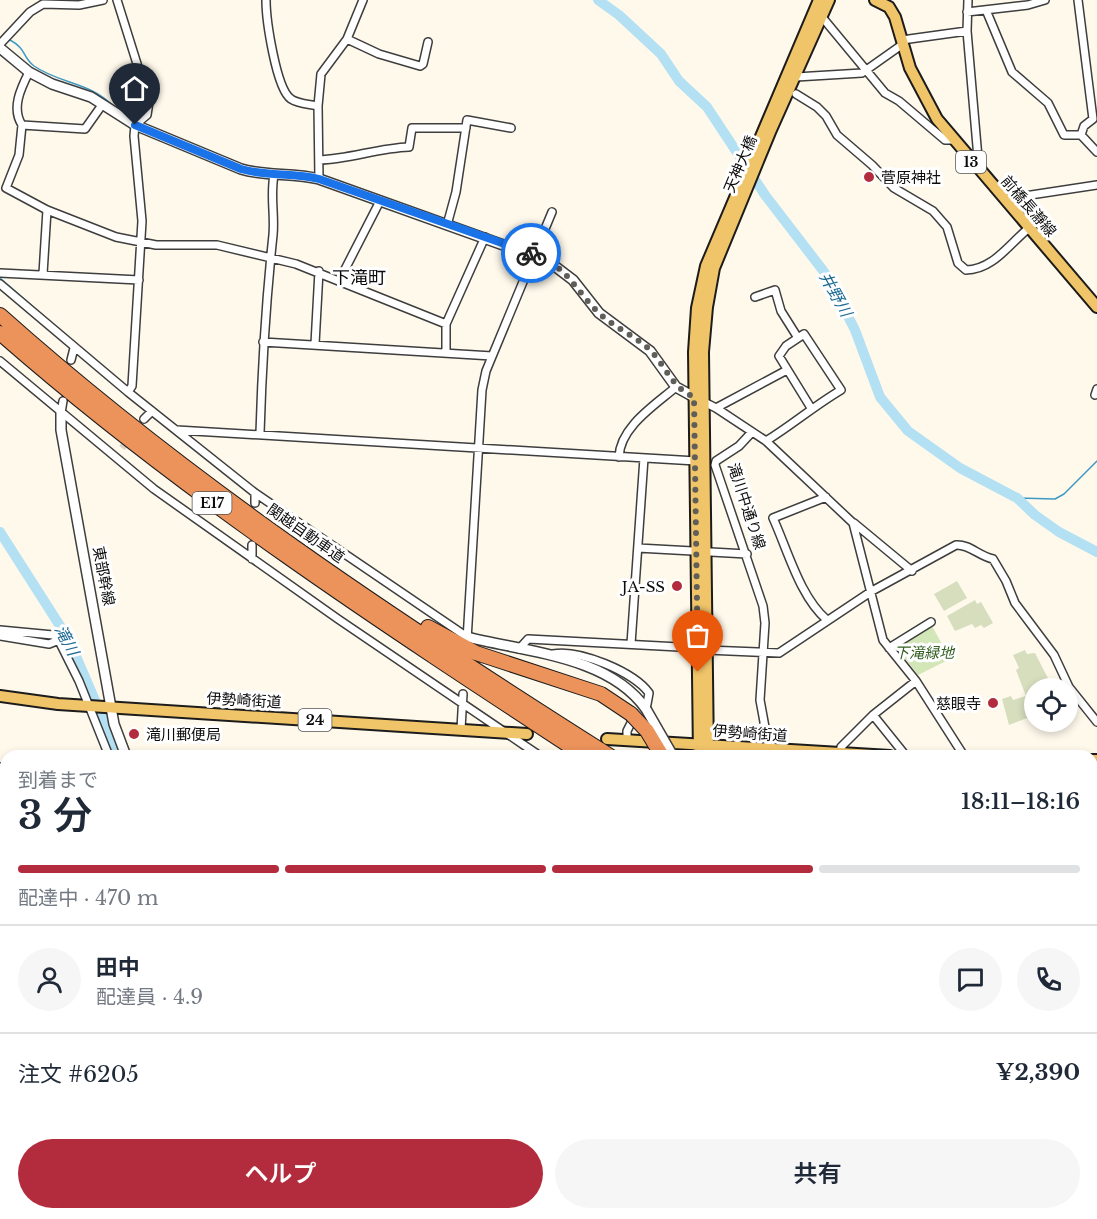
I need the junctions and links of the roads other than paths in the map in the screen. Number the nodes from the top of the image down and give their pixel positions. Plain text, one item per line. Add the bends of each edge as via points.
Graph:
1 (103, 0) edge
2 (117, 0) edge
3 (266, 0) edge
4 (363, 0) edge
5 (819, 0) edge
6 (830, 0) edge
7 (968, 0) edge
8 (1045, 0) edge
9 (1078, 0) edge
10 (57, 1) edge
11 (880, 1) edge
12 (986, 10) junction
13 (967, 12) junction
14 (822, 17) junction
15 (967, 31) junction
16 (347, 39) junction
17 (3, 42) edge
18 (428, 42) dead end
19 (902, 42) junction
20 (866, 69) junction
21 (29, 72) junction
22 (795, 77) junction
23 (796, 94) dead end
24 (102, 105) junction
25 (318, 106) junction
26 (22, 125) junction
27 (135, 125) junction
28 (466, 128) junction
29 (511, 128) dead end
30 (767, 128) junction
31 (1082, 135) junction
32 (954, 140) junction
33 (1097, 152) edge
34 (319, 160) junction
35 (975, 166) junction
36 (274, 175) junction
37 (319, 179) junction
38 (1097, 185) edge
39 (1004, 199) junction
40 (380, 201) junction
41 (47, 210) junction
42 (552, 212) dead end
43 (447, 225) junction
44 (1029, 228) junction
45 (484, 237) junction
46 (142, 244) junction
47 (535, 254) junction
48 (270, 257) junction
49 (319, 271) junction
50 (0, 273) edge
51 (43, 274) junction
52 (340, 279) junction
53 (139, 280) junction
54 (0, 284) edge
55 (755, 297) dead end
56 (1097, 307) edge
57 (0, 315) edge
58 (446, 324) junction
59 (0, 333) edge
60 (798, 338) junction
61 (263, 342) junction
62 (315, 344) junction
63 (74, 348) junction
64 (446, 352) junction
65 (492, 356) junction
66 (71, 360) dead end
67 (0, 361) edge
68 (787, 370) junction
69 (676, 387) junction
70 (128, 392) junction
71 (699, 400) junction
72 (63, 401) dead end
73 (716, 408) junction
74 (811, 408) junction
75 (152, 411) junction
76 (61, 414) junction
77 (144, 419) tunnel mouth
78 (177, 430) junction
79 (752, 432) junction
80 (260, 433) junction
81 (766, 441) junction
82 (122, 448) tunnel mouth
83 (479, 448) junction
84 (116, 456) junction
85 (619, 457) junction
86 (644, 458) junction
87 (696, 461) junction
88 (255, 493) junction
89 (826, 497) junction
90 (255, 503) dead end
91 (853, 523) junction
92 (252, 545) dead end
93 (638, 548) junction
94 (701, 552) junction
95 (747, 554) junction
96 (252, 559) junction
97 (315, 561) junction
98 (912, 571) junction
99 (872, 591) junction
100 (827, 621) junction
101 (931, 622) dead end
102 (0, 630) edge
103 (0, 636) edge
104 (467, 639) junction
105 (59, 640) junction
106 (631, 644) junction
107 (889, 648) junction
108 (519, 649) junction
109 (703, 649) junction
110 (763, 652) junction
111 (435, 658) junction
112 (916, 681) junction
113 (463, 694) dead end
114 (0, 696) edge
115 (463, 705) junction
116 (100, 707) junction
117 (640, 711) junction
118 (873, 715) junction
119 (1097, 722) edge
120 (461, 729) junction
121 (502, 732) junction
122 (527, 734) dead end
123 (607, 739) dead end
124 (627, 740) junction
125 (705, 748) edge
126 (108, 750) edge
127 (123, 750) edge
128 (530, 750) edge
129 (558, 750) edge
130 (576, 750) edge
131 (601, 750) edge
132 (658, 750) edge
133 (669, 750) edge
134 (738, 750) edge
135 (772, 750) edge
136 (840, 750) edge
137 (901, 750) edge
138 (960, 750) edge

1 - 10 street via 79,5
2 - 27 street via 149,102 147,116
3 - 25 street via 285,92 298,102
4 - 16 street
5 - 30 main road
6 - 14 main road
7 - 13 street
8 - 12 street
9 - 31 street via 1093,119 1084,126
10 - 17 street via 30,12
11 - 19 main road, 前橋長瀞線 / 13 via 895,17
12 - 13 street
12 - 31 street via 1016,77 1048,103 1064,135
13 - 15 street
14 - 20 street
14 - 22 main road
15 - 19 street
15 - 35 street via 978,158
16 - 18 street via 420,66
16 - 25 street via 321,74
17 - 21 street
19 - 20 street
19 - 32 main road, 前橋長瀞線 / 13 via 920,91
20 - 22 street via 862,74
20 - 32 street via 885,93 945,140
21 - 24 street
21 - 26 street via 17,103
22 - 30 main road
23 - 44 street via 817,107 837,135 894,188 933,211 947,227 958,262 966,270 1000,258 1012,241
24 - 26 street via 85,129
24 - 27 street
25 - 34 street
26 - 41 street via 19,155 6,188
27 - 36 street via 241,169
27 - 46 street
28 - 29 street via 467,120
28 - 34 street via 412,128 408,147
28 - 43 street
30 - 71 main road, 天神大橋 via 735,204 710,286
31 - 33 street
32 - 35 main road, 前橋長瀞線 / 13
34 - 37 street
35 - 39 main road, 前橋長瀞線 / 13
36 - 37 street
36 - 48 street
37 - 40 street
38 - 39 street
39 - 44 main road, 前橋長瀞線 / 13
40 - 43 street
40 - 52 street
41 - 46 street
41 - 51 street
42 - 47 street
43 - 45 street
44 - 56 main road, 前橋長瀞線 / 13
45 - 47 street
45 - 58 street
46 - 48 street via 217,245
46 - 53 street
47 - 65 street
47 - 69 street via 573,280 599,312 650,351
48 - 49 street
48 - 61 street
49 - 52 street
49 - 62 street
50 - 51 street
51 - 53 street
52 - 58 street
53 - 70 street via 132,386
54 - 63 street
55 - 60 street via 775,290 781,311
57 - 97 highway, 関越自動車道 / E17 via 220,493
58 - 64 street
59 - 111 highway, 関越自動車道 / E17 via 213,504
60 - 68 street via 778,356
60 - 74 street via 806,335 842,389
61 - 62 street
61 - 80 street
62 - 64 street
63 - 66 street
63 - 70 street
64 - 65 street
65 - 83 street via 482,390
67 - 76 street
68 - 73 street
68 - 74 street
69 - 71 street
69 - 85 street via 630,428
70 - 75 street
71 - 73 street
71 - 87 main road
71 - 94 main road
72 - 76 street, 東部幹線
73 - 79 street
74 - 81 street
75 - 77 street
75 - 78 street
76 - 84 street
76 - 116 street, 東部幹線
78 - 80 street
78 - 88 street
79 - 81 street
79 - 95 street, 滝川中通り線 via 715,465
80 - 83 street
81 - 89 street
82 - 84 street
83 - 85 street
83 - 104 street
84 - 96 street via 154,489
85 - 86 street
86 - 87 street
86 - 93 street
87 - 94 main road
88 - 90 street
88 - 104 street
89 - 91 street
89 - 100 street via 773,518 817,612
91 - 98 street
91 - 99 street
92 - 96 street
93 - 94 street
93 - 106 street
94 - 95 street
94 - 109 main road
95 - 110 street, 滝川中通り線 via 763,606
96 - 115 street
97 - 117 highway via 467,649 582,686
97 - 131 highway, 関越自動車道 / E17
98 - 99 street
98 - 119 street via 956,545 964,544 980,556 993,559 1015,603 1054,655 1069,687
99 - 100 street
99 - 107 street via 883,640
100 - 110 street via 778,653
101 - 107 street
102 - 105 street via 53,635
103 - 105 street via 49,644
104 - 108 street
105 - 116 street
106 - 108 street via 528,639
106 - 109 street
107 - 112 street
108 - 117 street via 608,673 632,692
109 - 110 street
109 - 125 main road
110 - 135 street, 滝川中通り線 via 760,699
111 - 129 highway via 462,684
111 - 130 highway, 関越自動車道 / E17
112 - 118 street
112 - 138 street
113 - 115 street
114 - 116 main road, 伊勢崎街道 / 24
115 - 120 street
115 - 121 street
116 - 120 main road, 伊勢崎街道 / 24
116 - 126 street
116 - 127 street, 東部幹線
117 - 124 street via 627,732
117 - 132 highway, bridge
117 - 133 street, bridge
118 - 136 street
118 - 137 street
120 - 121 main road, 伊勢崎街道 / 24
121 - 122 main road, 伊勢崎街道 / 24
121 - 128 street
123 - 124 main road, 伊勢崎街道
124 - 125 main road, 伊勢崎街道
125 - 134 main road, 伊勢崎街道

